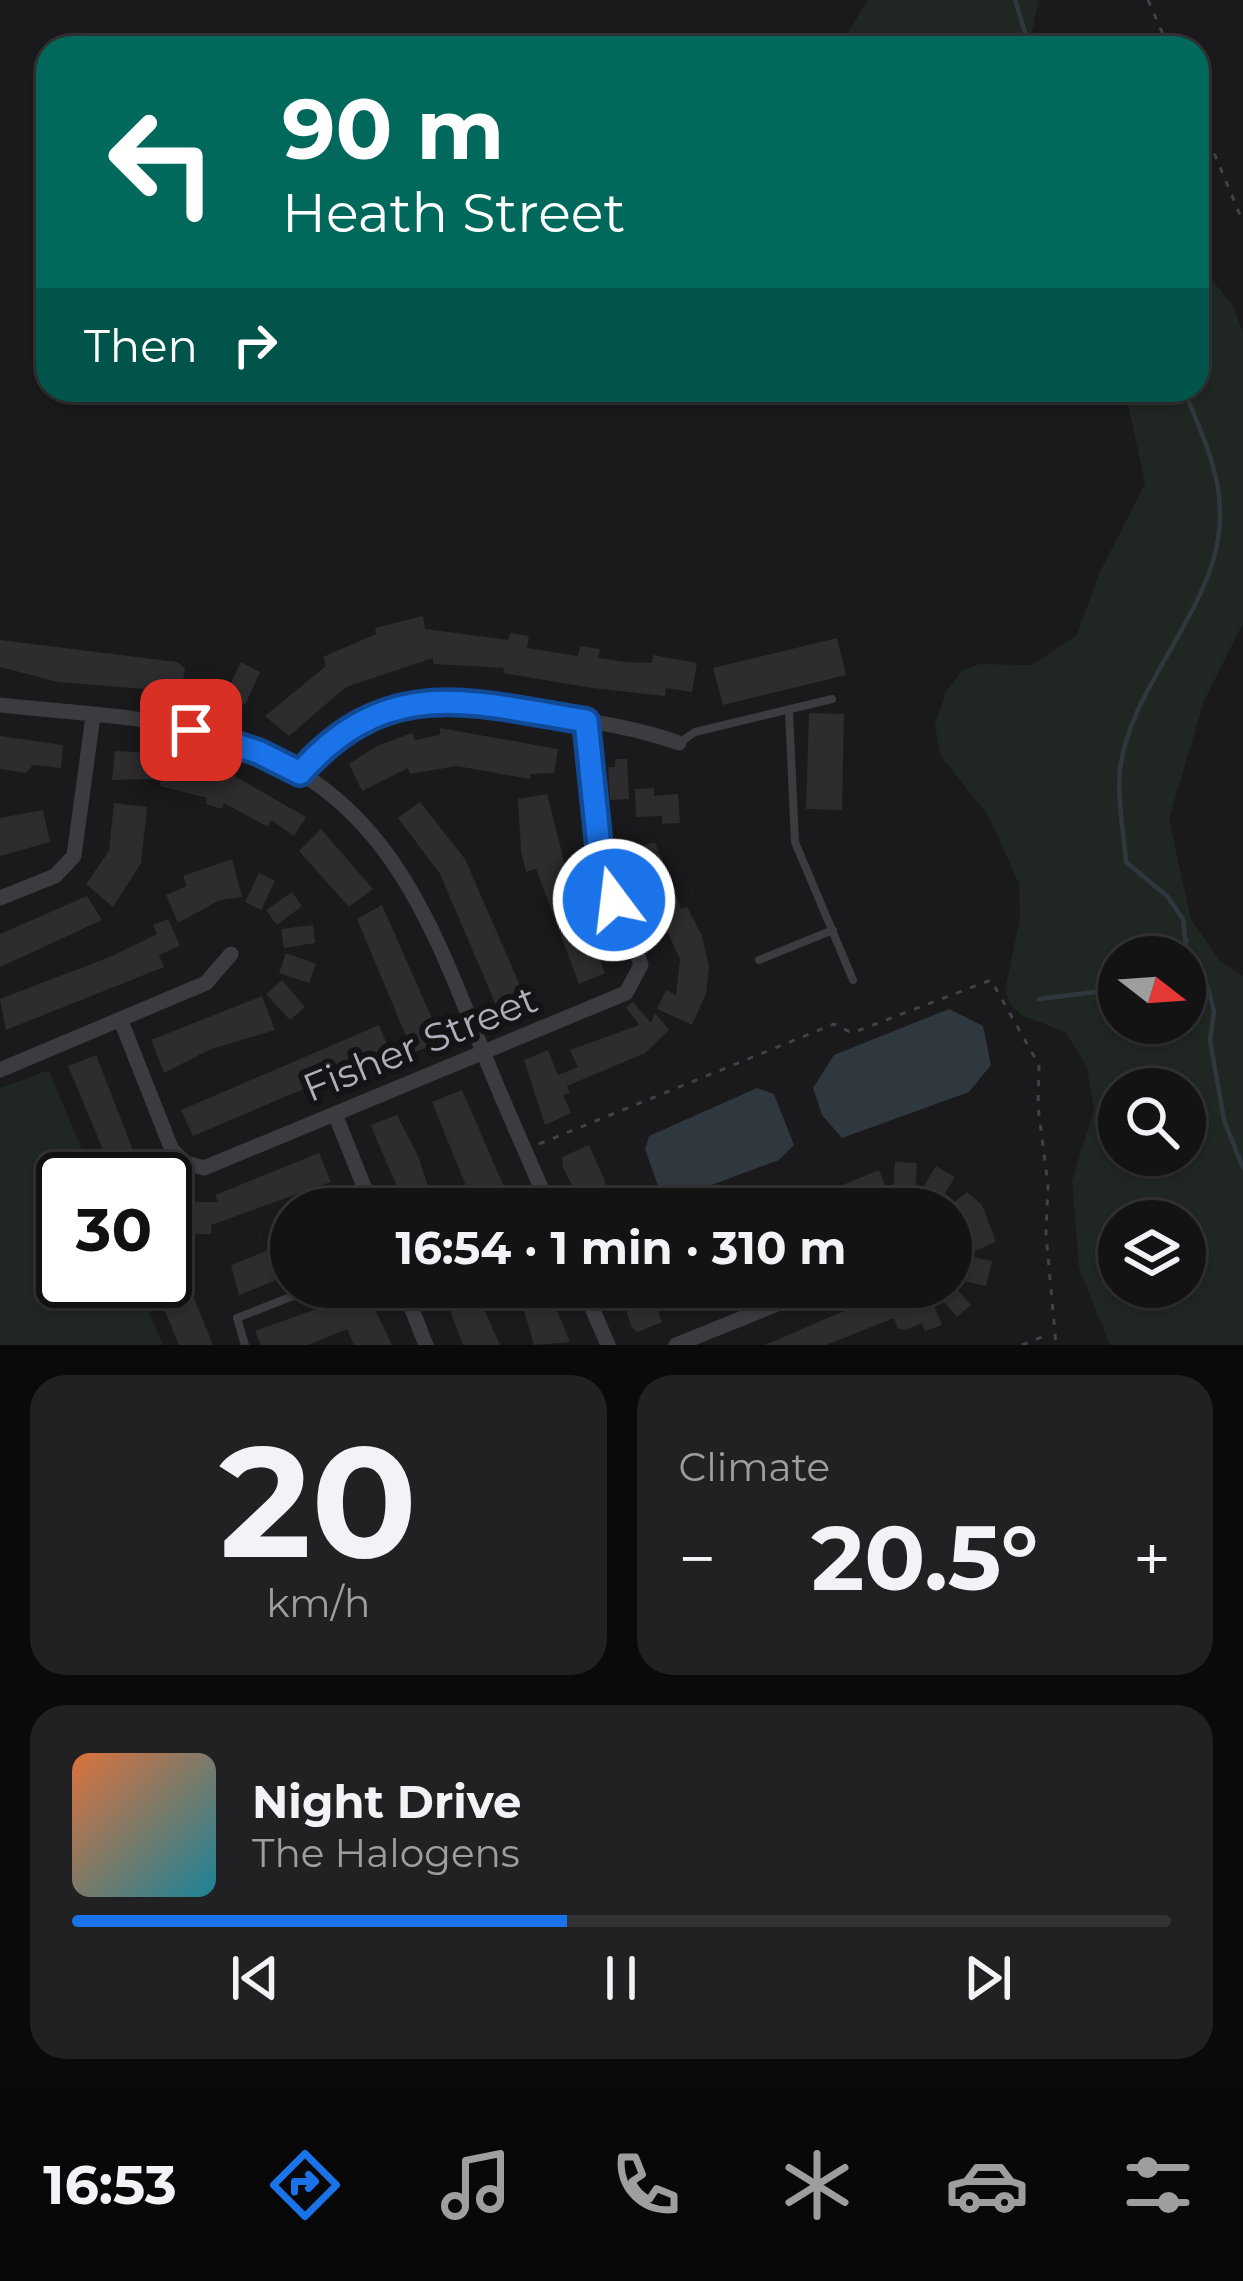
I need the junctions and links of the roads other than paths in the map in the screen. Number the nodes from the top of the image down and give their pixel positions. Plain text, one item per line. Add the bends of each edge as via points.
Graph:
1 (832, 699) dead end
2 (0, 705) edge
3 (789, 712) junction
4 (93, 716) junction
5 (586, 721) junction
6 (679, 743) joint
7 (300, 773) junction
8 (0, 898) edge
9 (832, 930) junction
10 (231, 954) dead end
11 (759, 960) dead end
12 (853, 980) dead end
13 (121, 1021) junction
14 (484, 1054) junction
15 (0, 1070) edge
16 (335, 1114) junction
17 (365, 1188) edge
18 (541, 1188) edge
19 (270, 1305) edge
20 (411, 1308) edge
21 (592, 1308) edge
22 (767, 1308) edge
23 (244, 1345) edge
24 (426, 1345) edge
25 (608, 1345) edge
26 (676, 1345) edge

1 - 3 lane
2 - 4 street
3 - 6 lane via 695,732
3 - 9 lane via 795,842
4 - 7 street via 219,736
4 - 8 street via 74,856 55,876
5 - 6 street
5 - 7 street via 415,700 354,723
5 - 14 street, Fisher Street via 599,846 639,976 626,993
7 - 14 street via 345,806 395,860 433,926
9 - 11 lane
9 - 12 lane
10 - 13 street via 206,983
13 - 15 street
13 - 16 street, Fisher Street via 172,1150 185,1163 204,1168
14 - 16 street, Fisher Street
14 - 18 street
16 - 17 street
19 - 23 lane via 237,1318
20 - 24 street
21 - 25 street
22 - 26 street

